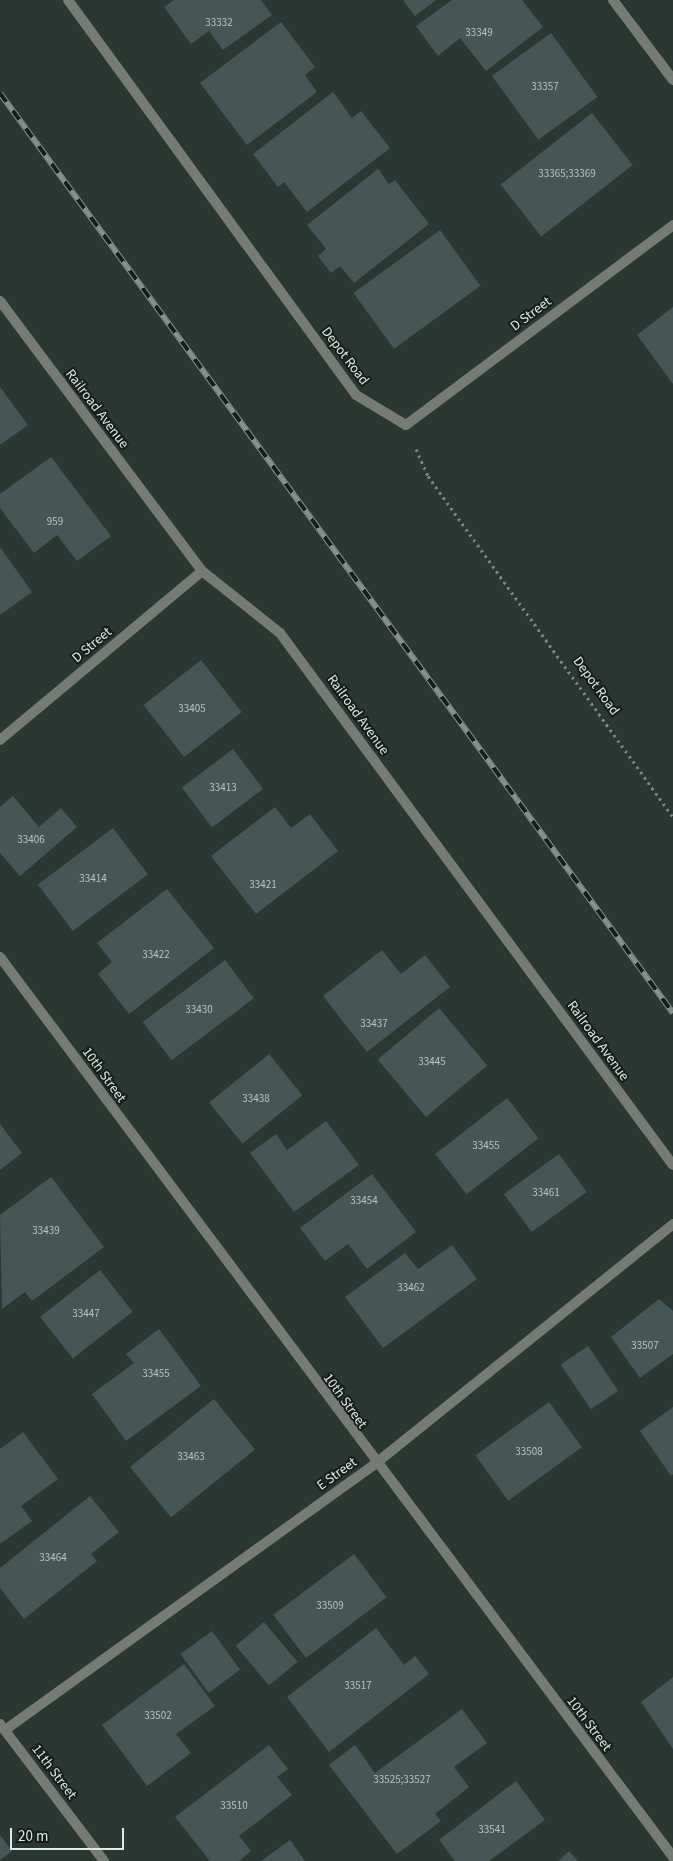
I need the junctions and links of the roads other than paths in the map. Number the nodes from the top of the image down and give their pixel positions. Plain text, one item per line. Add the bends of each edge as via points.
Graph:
1 (68, 0) edge
2 (613, 0) edge
3 (673, 80) edge
4 (673, 225) edge
5 (0, 302) edge
6 (406, 425) joint
7 (202, 571) junction
8 (0, 740) edge
9 (0, 957) edge
10 (673, 1165) edge
11 (673, 1224) edge
12 (375, 1464) junction
13 (2, 1727) edge
14 (673, 1857) edge
15 (104, 1861) edge

1 - 6 street, Depot Road via 356,395
2 - 3 street
4 - 6 street, D Street
5 - 7 street, Railroad Avenue
7 - 8 street, D Street
7 - 10 street, Railroad Avenue via 280,633
9 - 12 street, 10th Street
11 - 12 street, E Street
12 - 13 street, E Street
12 - 14 street, 10th Street
13 - 15 street, 11th Street

